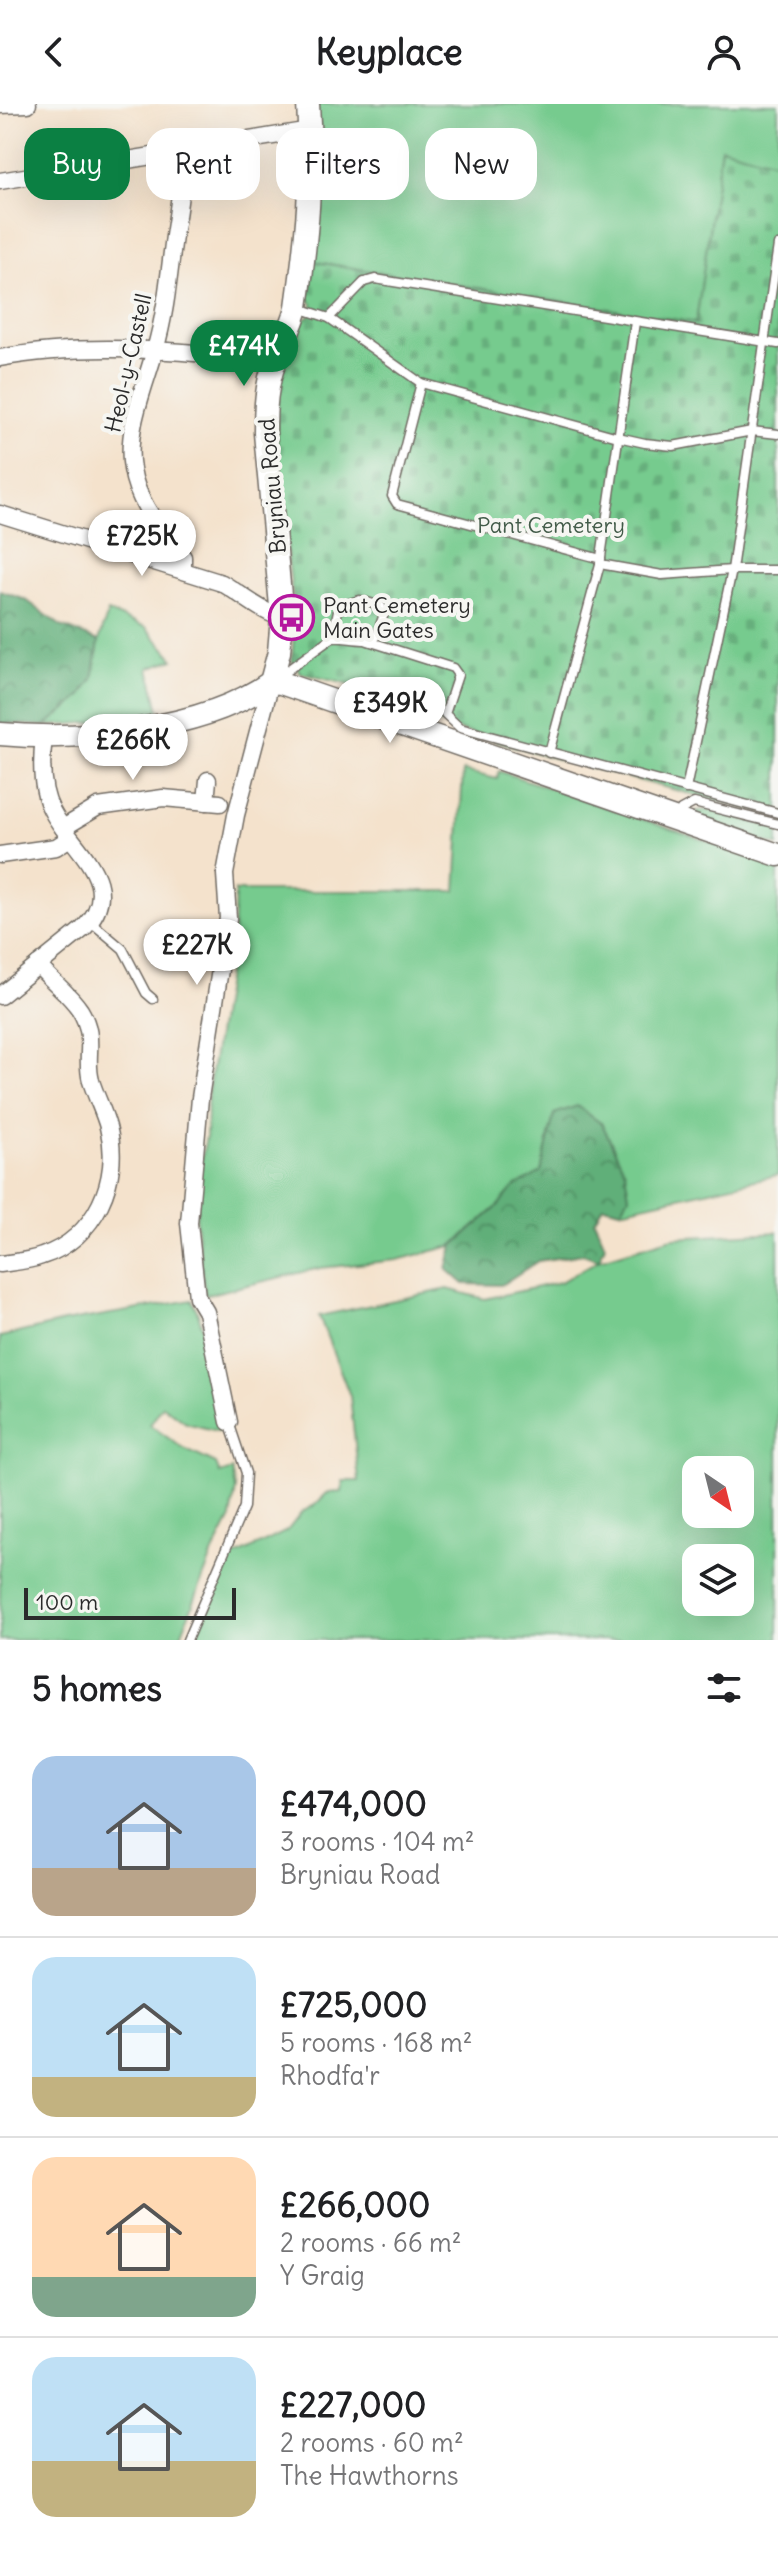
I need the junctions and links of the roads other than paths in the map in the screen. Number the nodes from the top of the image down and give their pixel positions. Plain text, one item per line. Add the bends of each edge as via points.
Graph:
1 (28, 104) edge
2 (308, 104) edge
3 (0, 105) edge
4 (310, 128) edge
5 (146, 157) edge
6 (0, 181) edge
7 (179, 200) edge
8 (310, 200) edge
9 (778, 245) edge
10 (297, 307) junction
11 (329, 318) junction
12 (635, 322) junction
13 (764, 342) junction
14 (778, 344) edge
15 (156, 349) junction
16 (0, 358) edge
17 (274, 365) junction
18 (421, 383) junction
19 (752, 431) junction
20 (778, 434) edge
21 (618, 437) junction
22 (0, 514) edge
23 (600, 561) junction
24 (183, 570) junction
25 (732, 570) junction
26 (778, 570) edge
27 (282, 617) junction
28 (332, 638) junction
29 (368, 641) junction
30 (271, 682) junction
31 (0, 734) edge
32 (44, 737) junction
33 (549, 753) junction
34 (208, 780) dead end
35 (686, 789) junction
36 (778, 813) edge
37 (677, 820) junction
38 (778, 824) edge
39 (67, 833) junction
40 (0, 855) edge
41 (778, 855) edge
42 (91, 922) junction
43 (38, 965) junction
44 (0, 996) edge
45 (153, 999) dead end
46 (0, 1264) edge
47 (229, 1422) joint
48 (187, 1640) edge

1 - 3 street
2 - 4 street, Bryniau Road
5 - 6 street
7 - 15 street, Heol-y-Castell
8 - 10 street, Bryniau Road
9 - 13 lane
10 - 11 lane
10 - 17 street, Bryniau Road
11 - 12 lane via 364,282 375,279
11 - 18 lane
12 - 13 lane
12 - 21 lane
13 - 14 lane
13 - 19 lane
15 - 16 street
15 - 17 street
15 - 24 street, Heol-y-Castell via 133,432 131,469 155,524 183,557
17 - 27 street, Bryniau Road via 265,433
18 - 21 lane
18 - 23 lane via 392,496 397,504
19 - 20 lane
19 - 21 lane via 673,446
19 - 25 lane
21 - 23 lane
22 - 24 street
23 - 25 lane via 662,575
23 - 33 lane
24 - 27 street via 222,583 271,617
25 - 26 lane
25 - 35 lane
27 - 30 street, Bryniau Road
28 - 29 lane
28 - 29 lane via 339,606 360,600 381,606 384,614 376,637
28 - 30 lane
29 - 33 lane via 453,668 458,675 445,714 460,728
30 - 32 street via 217,708 147,728
30 - 37 street
30 - 47 street via 225,874 228,918 200,1098 189,1223 197,1297 206,1312
31 - 32 street
32 - 39 street via 46,798
33 - 35 lane
34 - 39 street via 213,802 163,798 98,807
35 - 36 lane
37 - 38 lane via 681,810 694,803
37 - 41 street
39 - 40 street via 56,847
39 - 42 street via 99,880 100,901
42 - 43 street
42 - 45 lane via 123,949
43 - 44 street
43 - 46 street via 73,1001 88,1027 91,1080 108,1128 112,1167 102,1203 76,1236 43,1256
47 - 48 lane via 246,1473 244,1507

